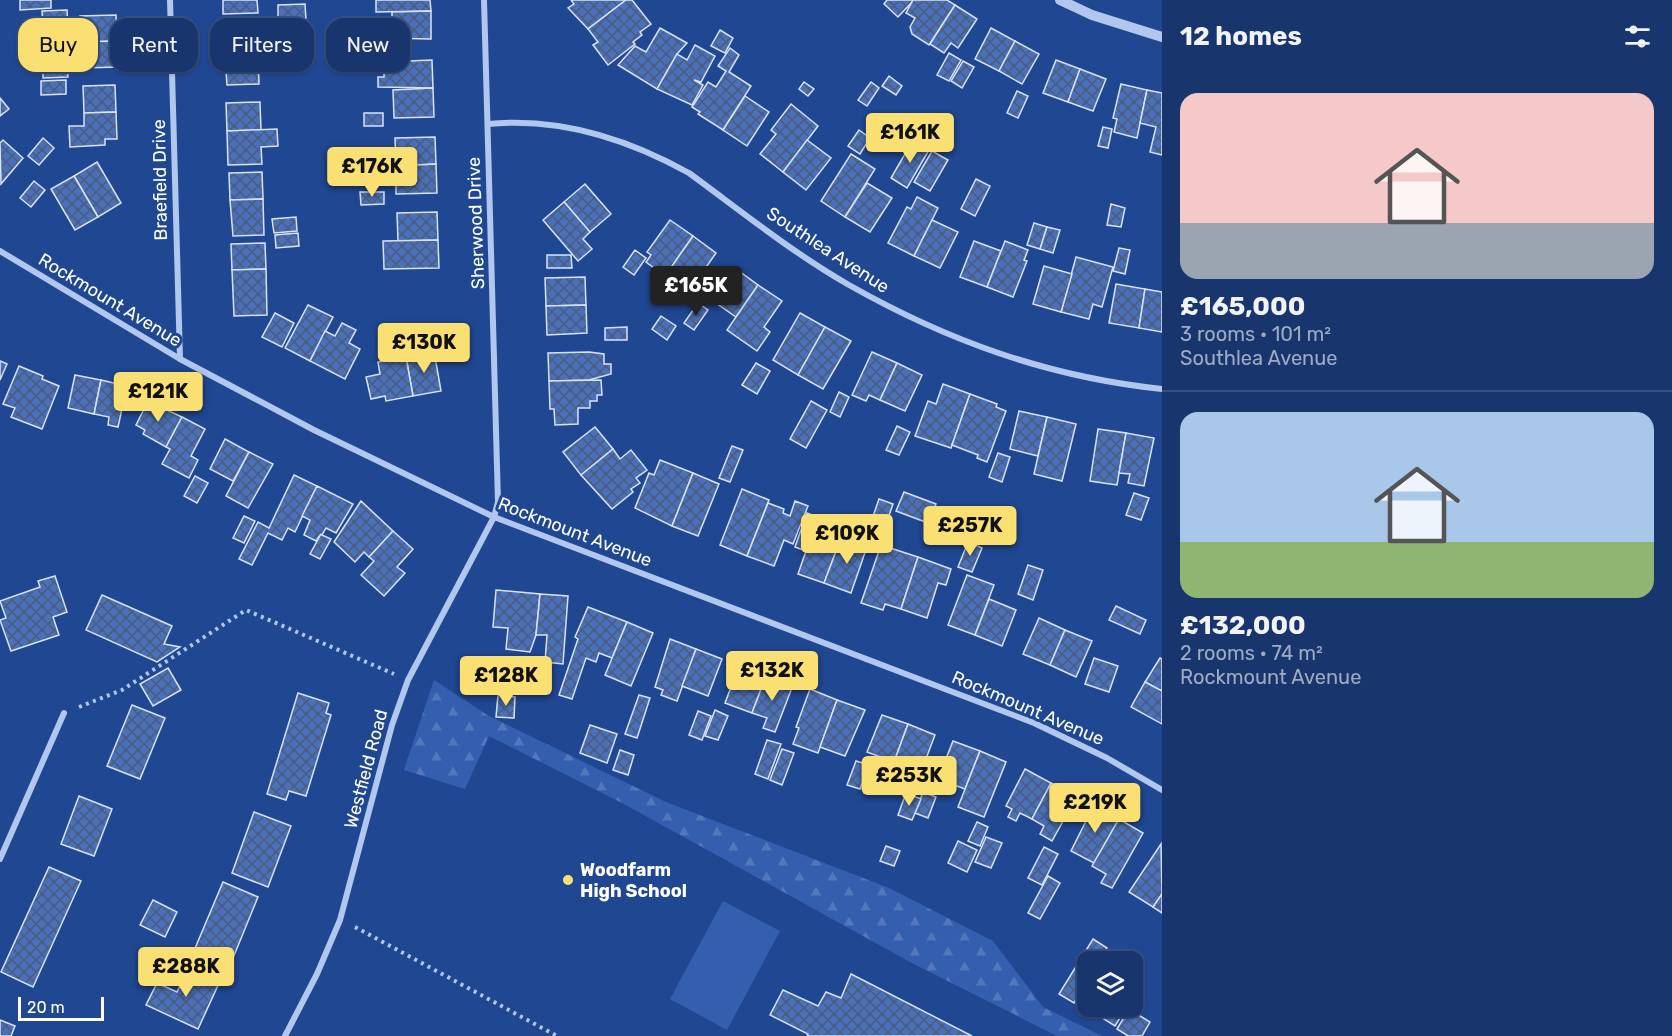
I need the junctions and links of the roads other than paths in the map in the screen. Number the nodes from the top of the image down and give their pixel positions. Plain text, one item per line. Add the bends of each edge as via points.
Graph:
1 (170, 0) edge
2 (484, 0) edge
3 (1060, 0) edge
4 (1162, 37) edge
5 (488, 124) junction
6 (0, 251) edge
7 (180, 359) junction
8 (1162, 389) edge
9 (494, 517) junction
10 (64, 713) road end
11 (1162, 790) edge
12 (0, 859) edge
13 (285, 1036) edge

1 - 7 street, Braefield Drive
2 - 5 street, Sherwood Drive
3 - 4 street via 1092,15
5 - 8 street, Southlea Avenue via 544,124 623,142 689,173 847,284 915,320 978,348 1048,371
5 - 9 street, Sherwood Drive via 498,502
6 - 7 street, Rockmount Avenue
7 - 9 street, Rockmount Avenue via 314,430
9 - 11 street, Rockmount Avenue via 1034,723
9 - 13 street, Westfield Road via 408,680 339,920
10 - 12 street

